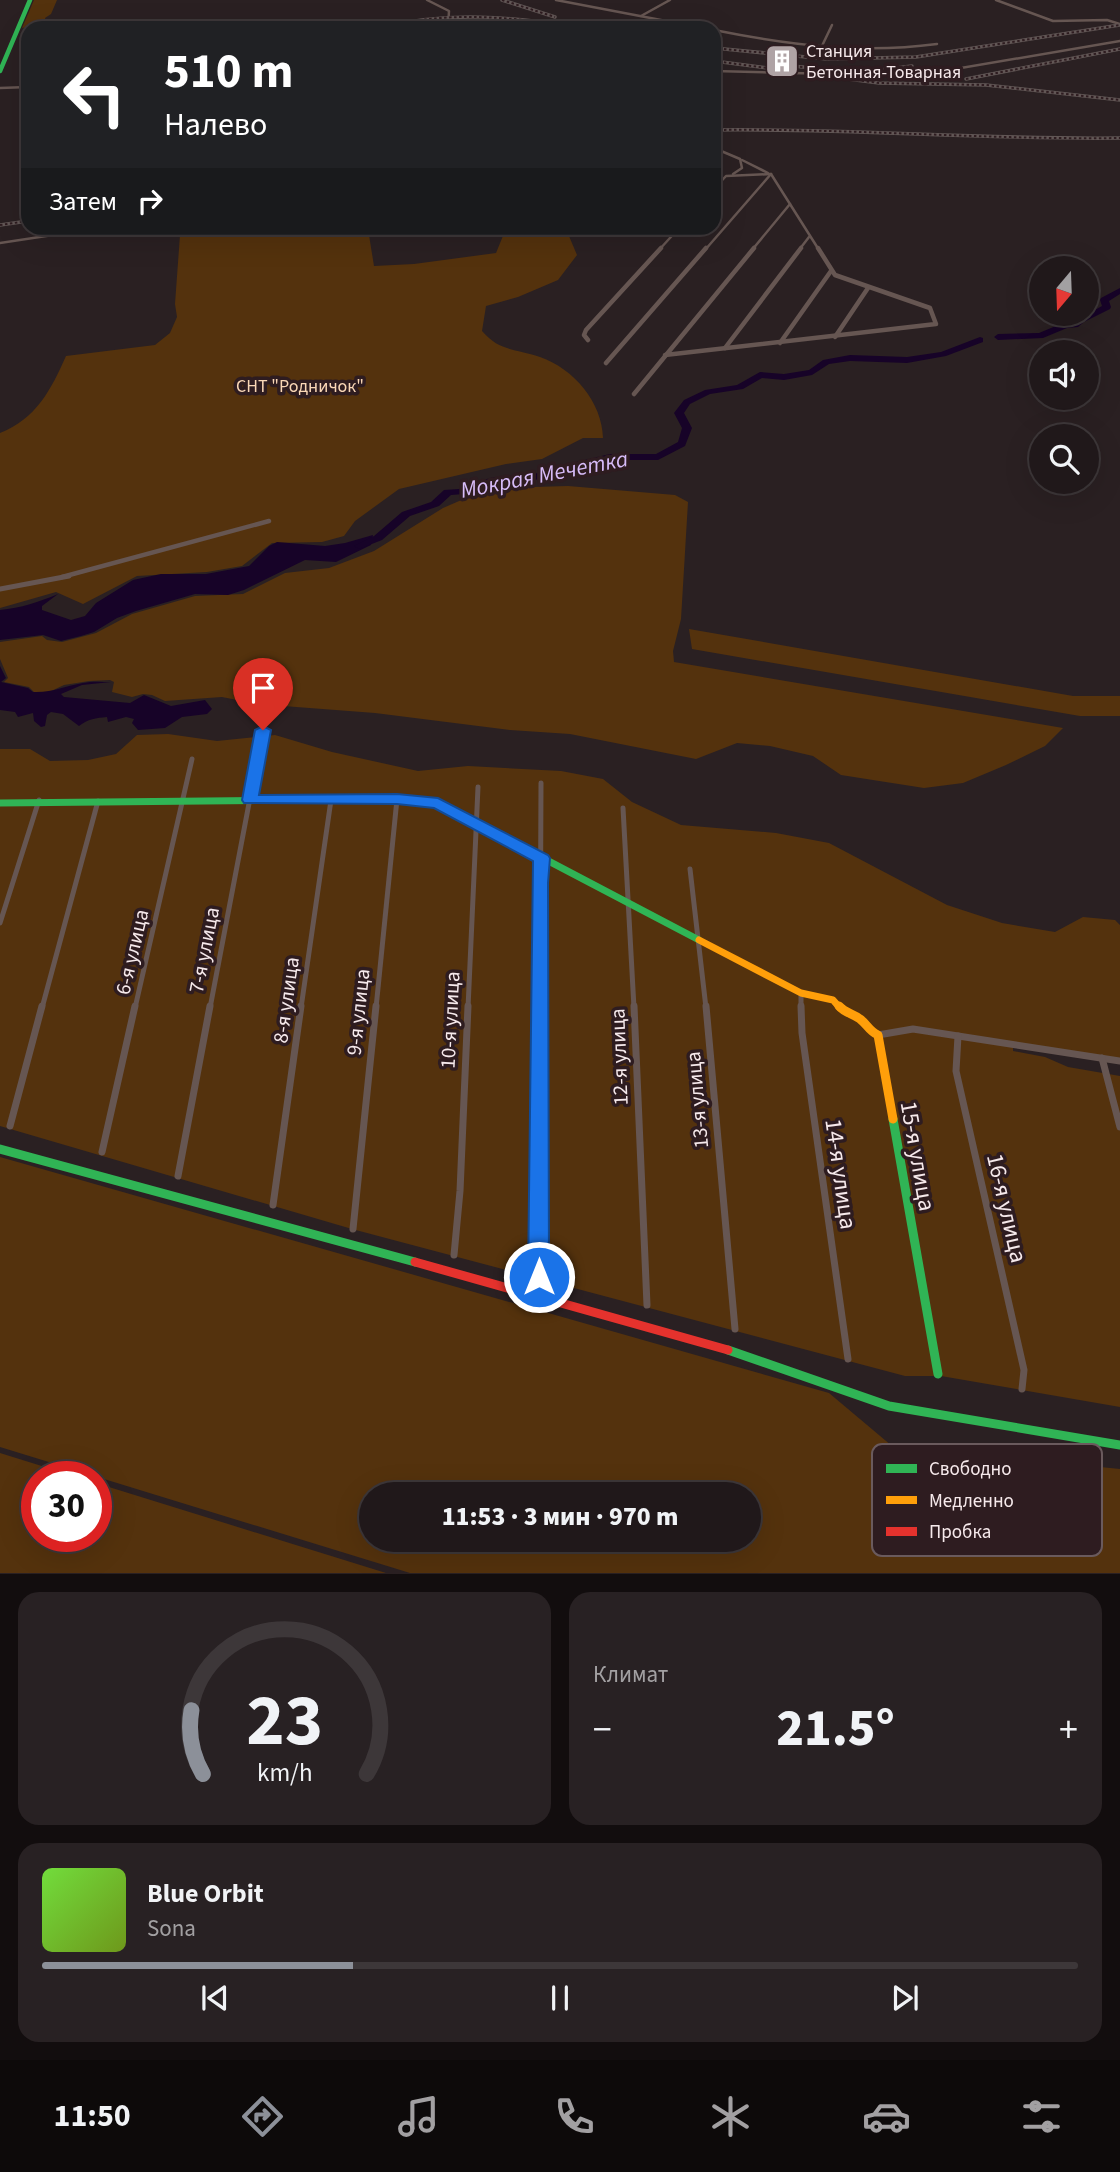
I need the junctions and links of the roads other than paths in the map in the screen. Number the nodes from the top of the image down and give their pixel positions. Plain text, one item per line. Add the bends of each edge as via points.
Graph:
1 (24, 0) edge
2 (30, 0) edge
3 (427, 0) edge
4 (556, 0) edge
5 (670, 0) edge
6 (996, 0) edge
7 (641, 16) junction
8 (21, 21) edge
9 (21, 21) edge
10 (448, 21) edge
11 (666, 21) edge
12 (1120, 24) edge
13 (832, 25) dead end
14 (721, 31) edge
15 (1120, 41) edge
16 (937, 44) dead end
17 (821, 48) junction
18 (0, 56) edge
19 (0, 71) edge
20 (721, 71) edge
21 (21, 87) edge
22 (0, 88) edge
23 (721, 151) edge
24 (740, 159) junction
25 (771, 174) junction
26 (731, 176) junction
27 (721, 181) edge
28 (790, 204) junction
29 (721, 231) edge
30 (53, 235) edge
31 (673, 235) edge
32 (718, 235) edge
33 (809, 236) junction
34 (0, 243) edge
35 (831, 271) junction
36 (868, 288) junction
37 (930, 308) joint
38 (835, 337) junction
39 (588, 340) dead end
40 (780, 342) junction
41 (725, 348) junction
42 (665, 355) junction
43 (606, 363) dead end
44 (634, 394) dead end
45 (269, 521) dead end
46 (0, 589) edge
47 (263, 730) dead end
48 (192, 759) dead end
49 (541, 783) dead end
50 (478, 787) dead end
51 (397, 799) junction
52 (39, 800) junction
53 (184, 800) junction
54 (250, 800) junction
55 (331, 800) junction
56 (98, 801) junction
57 (0, 803) edge
58 (623, 808) dead end
59 (477, 823) junction
60 (542, 858) junction
61 (690, 869) dead end
62 (630, 904) junction
63 (0, 923) edge
64 (700, 941) junction
65 (801, 993) junction
66 (878, 1035) junction
67 (958, 1036) junction
68 (1102, 1058) junction
69 (1120, 1060) edge
70 (10, 1126) dead end
71 (1120, 1127) edge
72 (0, 1149) edge
73 (102, 1152) dead end
74 (178, 1176) dead end
75 (273, 1205) dead end
76 (353, 1229) dead end
77 (454, 1255) dead end
78 (539, 1277) dead end
79 (647, 1305) dead end
80 (735, 1329) dead end
81 (848, 1359) dead end
82 (938, 1374) dead end
83 (1022, 1389) dead end
84 (1120, 1445) edge

1 - 18 main road
2 - 9 main road
3 - 10 street via 449,11
4 - 7 street
5 - 7 street
6 - 12 street via 1053,21
7 - 11 street
8 - 19 main road
13 - 17 street
14 - 17 street
15 - 20 street via 914,76
16 - 17 street via 869,50
21 - 22 street
23 - 24 street
24 - 25 street
24 - 26 street via 743,168
25 - 26 street
25 - 28 street
25 - 29 street
26 - 27 street
28 - 33 street
28 - 42 street
30 - 34 street
31 - 39 street via 586,330
32 - 43 street
33 - 35 street
33 - 41 street
35 - 36 street
35 - 40 street
36 - 37 street
36 - 38 street
37 - 38 street via 936,324
38 - 40 street
40 - 41 street
41 - 42 street
42 - 44 street
45 - 46 street via 76,574
47 - 54 street, 7-я улица
48 - 53 street, 6-я улица
49 - 60 street
50 - 59 street, 10-я улица
51 - 55 main road
51 - 59 main road via 438,803
51 - 76 street, 9-я улица
52 - 56 main road
52 - 57 main road
52 - 63 street
53 - 54 main road
53 - 56 main road
53 - 73 street, 6-я улица
54 - 55 main road
54 - 74 street, 7-я улица
55 - 75 street, 8-я улица
56 - 70 street
58 - 62 street, 12-я улица
59 - 60 main road
59 - 77 street, 10-я улица
60 - 62 main road
60 - 78 street
61 - 64 street, 13-я улица
62 - 64 main road
62 - 79 street, 12-я улица
64 - 65 main road
64 - 80 street, 13-я улица
65 - 66 main road via 833,1000
65 - 81 street, 14-я улица via 802,1033
66 - 67 street via 913,1029
66 - 82 main road, 15-я улица
67 - 68 street
67 - 83 street, 16-я улица via 956,1071 1024,1370
68 - 69 street
68 - 71 street
72 - 84 main road via 697,1339 889,1406

